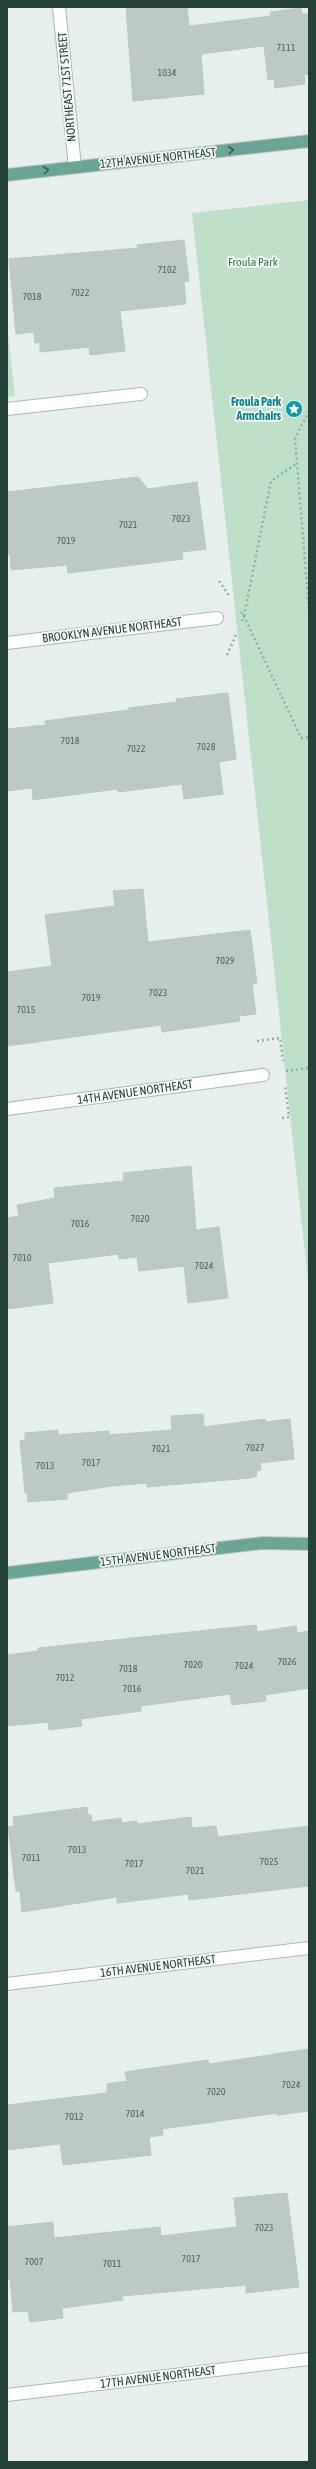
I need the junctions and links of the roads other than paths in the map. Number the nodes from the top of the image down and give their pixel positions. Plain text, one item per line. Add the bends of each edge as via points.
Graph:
1 (59, 7) edge
2 (309, 141) edge
3 (74, 167) junction
4 (7, 175) edge
5 (141, 394) dead end
6 (7, 409) edge
7 (217, 618) dead end
8 (7, 643) edge
9 (263, 1075) dead end
10 (7, 1109) edge
11 (309, 1544) edge
12 (7, 1573) edge
13 (309, 1948) edge
14 (7, 1984) edge
15 (309, 2359) edge
16 (7, 2395) edge

1 - 3 street, NORTHEAST 71ST STREET
3 -> 2 main road, 12TH AVENUE NORTHEAST
4 -> 3 main road, 12TH AVENUE NORTHEAST
5 - 6 street
7 - 8 street, BROOKLYN AVENUE NORTHEAST
9 - 10 street, 14TH AVENUE NORTHEAST
11 - 12 main road, 15TH AVENUE NORTHEAST via 263,1543
13 - 14 street, 16TH AVENUE NORTHEAST
15 - 16 street, 17TH AVENUE NORTHEAST

